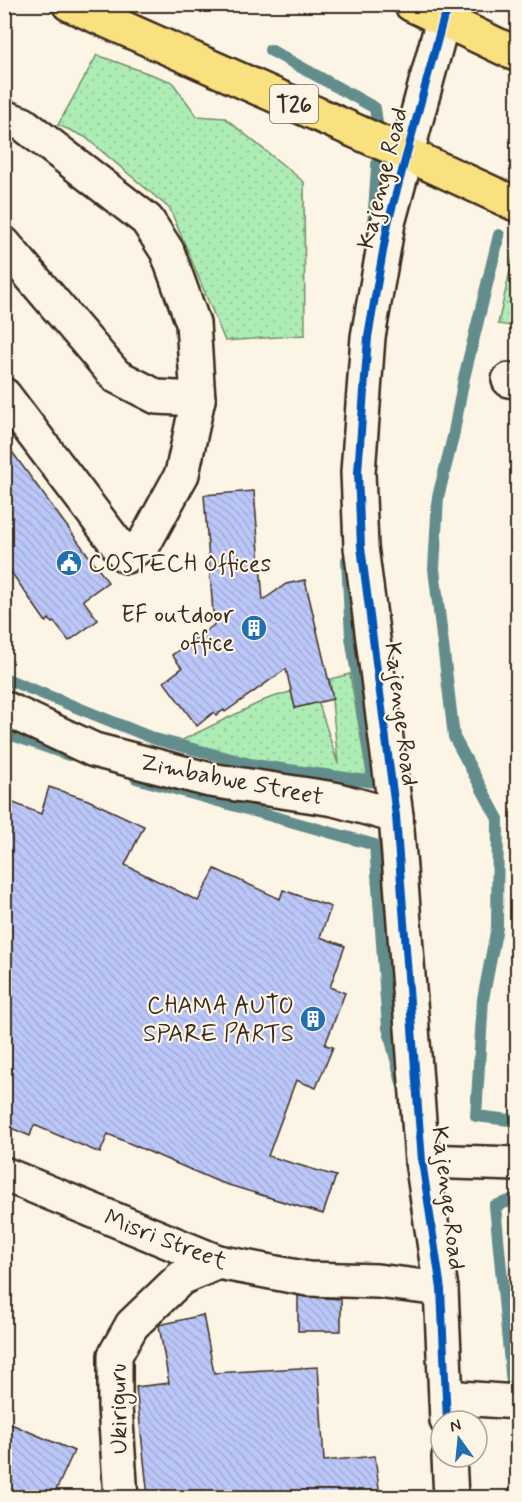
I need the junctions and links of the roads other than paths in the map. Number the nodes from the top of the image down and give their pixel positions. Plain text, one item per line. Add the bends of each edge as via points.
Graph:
1 (69, 4) edge
2 (411, 4) edge
3 (447, 12) edge
4 (518, 55) edge
5 (4, 117) edge
6 (407, 154) junction
7 (518, 205) edge
8 (4, 244) edge
9 (4, 395) edge
10 (198, 399) junction
11 (4, 708) edge
12 (396, 816) junction
13 (422, 1161) junction
14 (518, 1164) edge
15 (4, 1174) edge
16 (218, 1262) junction
17 (441, 1289) junction
18 (518, 1402) edge
19 (447, 1409) edge
20 (450, 1469) edge
21 (121, 1497) edge
22 (451, 1497) edge

1 - 6 highway, T26
2 - 3 highway
3 - 4 highway
3 - 6 street, Kajenge Road
5 - 10 street via 23,124 147,220 167,251 193,322
6 - 7 highway, T26
6 - 12 street, Kajenge Road via 388,223 368,337 358,472 361,547
8 - 10 street via 116,376 157,397
9 - 10 street via 126,556 145,542 182,474
11 - 12 street, Zimbabwe Street via 94,750 210,780 334,799
12 - 13 street, Kajenge Road
13 - 14 street
13 - 17 street, Kajenge Road
15 - 16 street, Misri Street
16 - 17 street, Misri Street via 308,1279 377,1281
16 - 21 street, Ukiriguru via 181,1278 132,1325 115,1355
17 - 19 street, Kajenge Road
18 - 19 street
20 - 22 street

